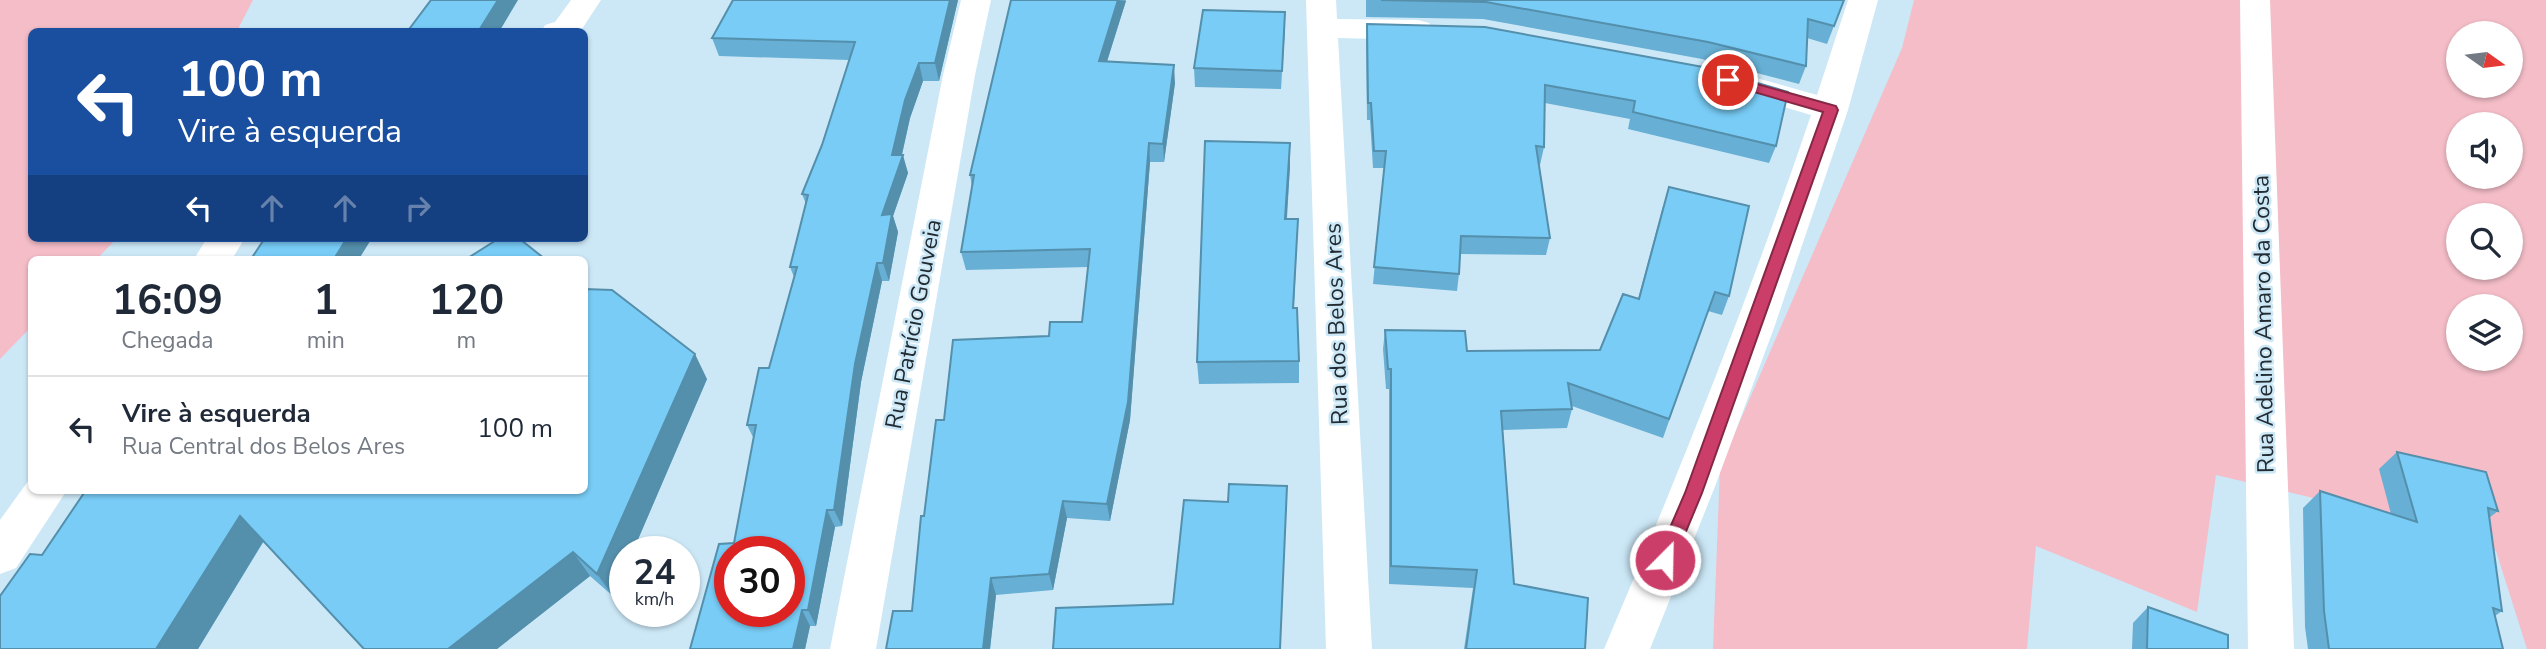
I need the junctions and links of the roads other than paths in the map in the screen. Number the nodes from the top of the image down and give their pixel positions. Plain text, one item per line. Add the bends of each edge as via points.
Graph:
1 (586, 0) edge
2 (976, 0) edge
3 (1863, 0) edge
4 (2255, 0) edge
5 (1322, 14) edge
6 (567, 28) edge
7 (1445, 31) edge
8 (1702, 72) edge
9 (1831, 110) junction
10 (43, 494) edge
11 (0, 555) edge
12 (853, 649) edge
13 (1349, 649) edge
14 (1627, 649) edge
15 (2271, 649) edge

1 - 6 street
2 - 12 street, Rua Patrício Gouveia
3 - 9 street
4 - 15 street, Rua Adelino Amaro da Costa
5 - 7 street
5 - 13 street, Rua dos Belos Ares
8 - 9 street
9 - 14 street via 1693,493
10 - 11 street

